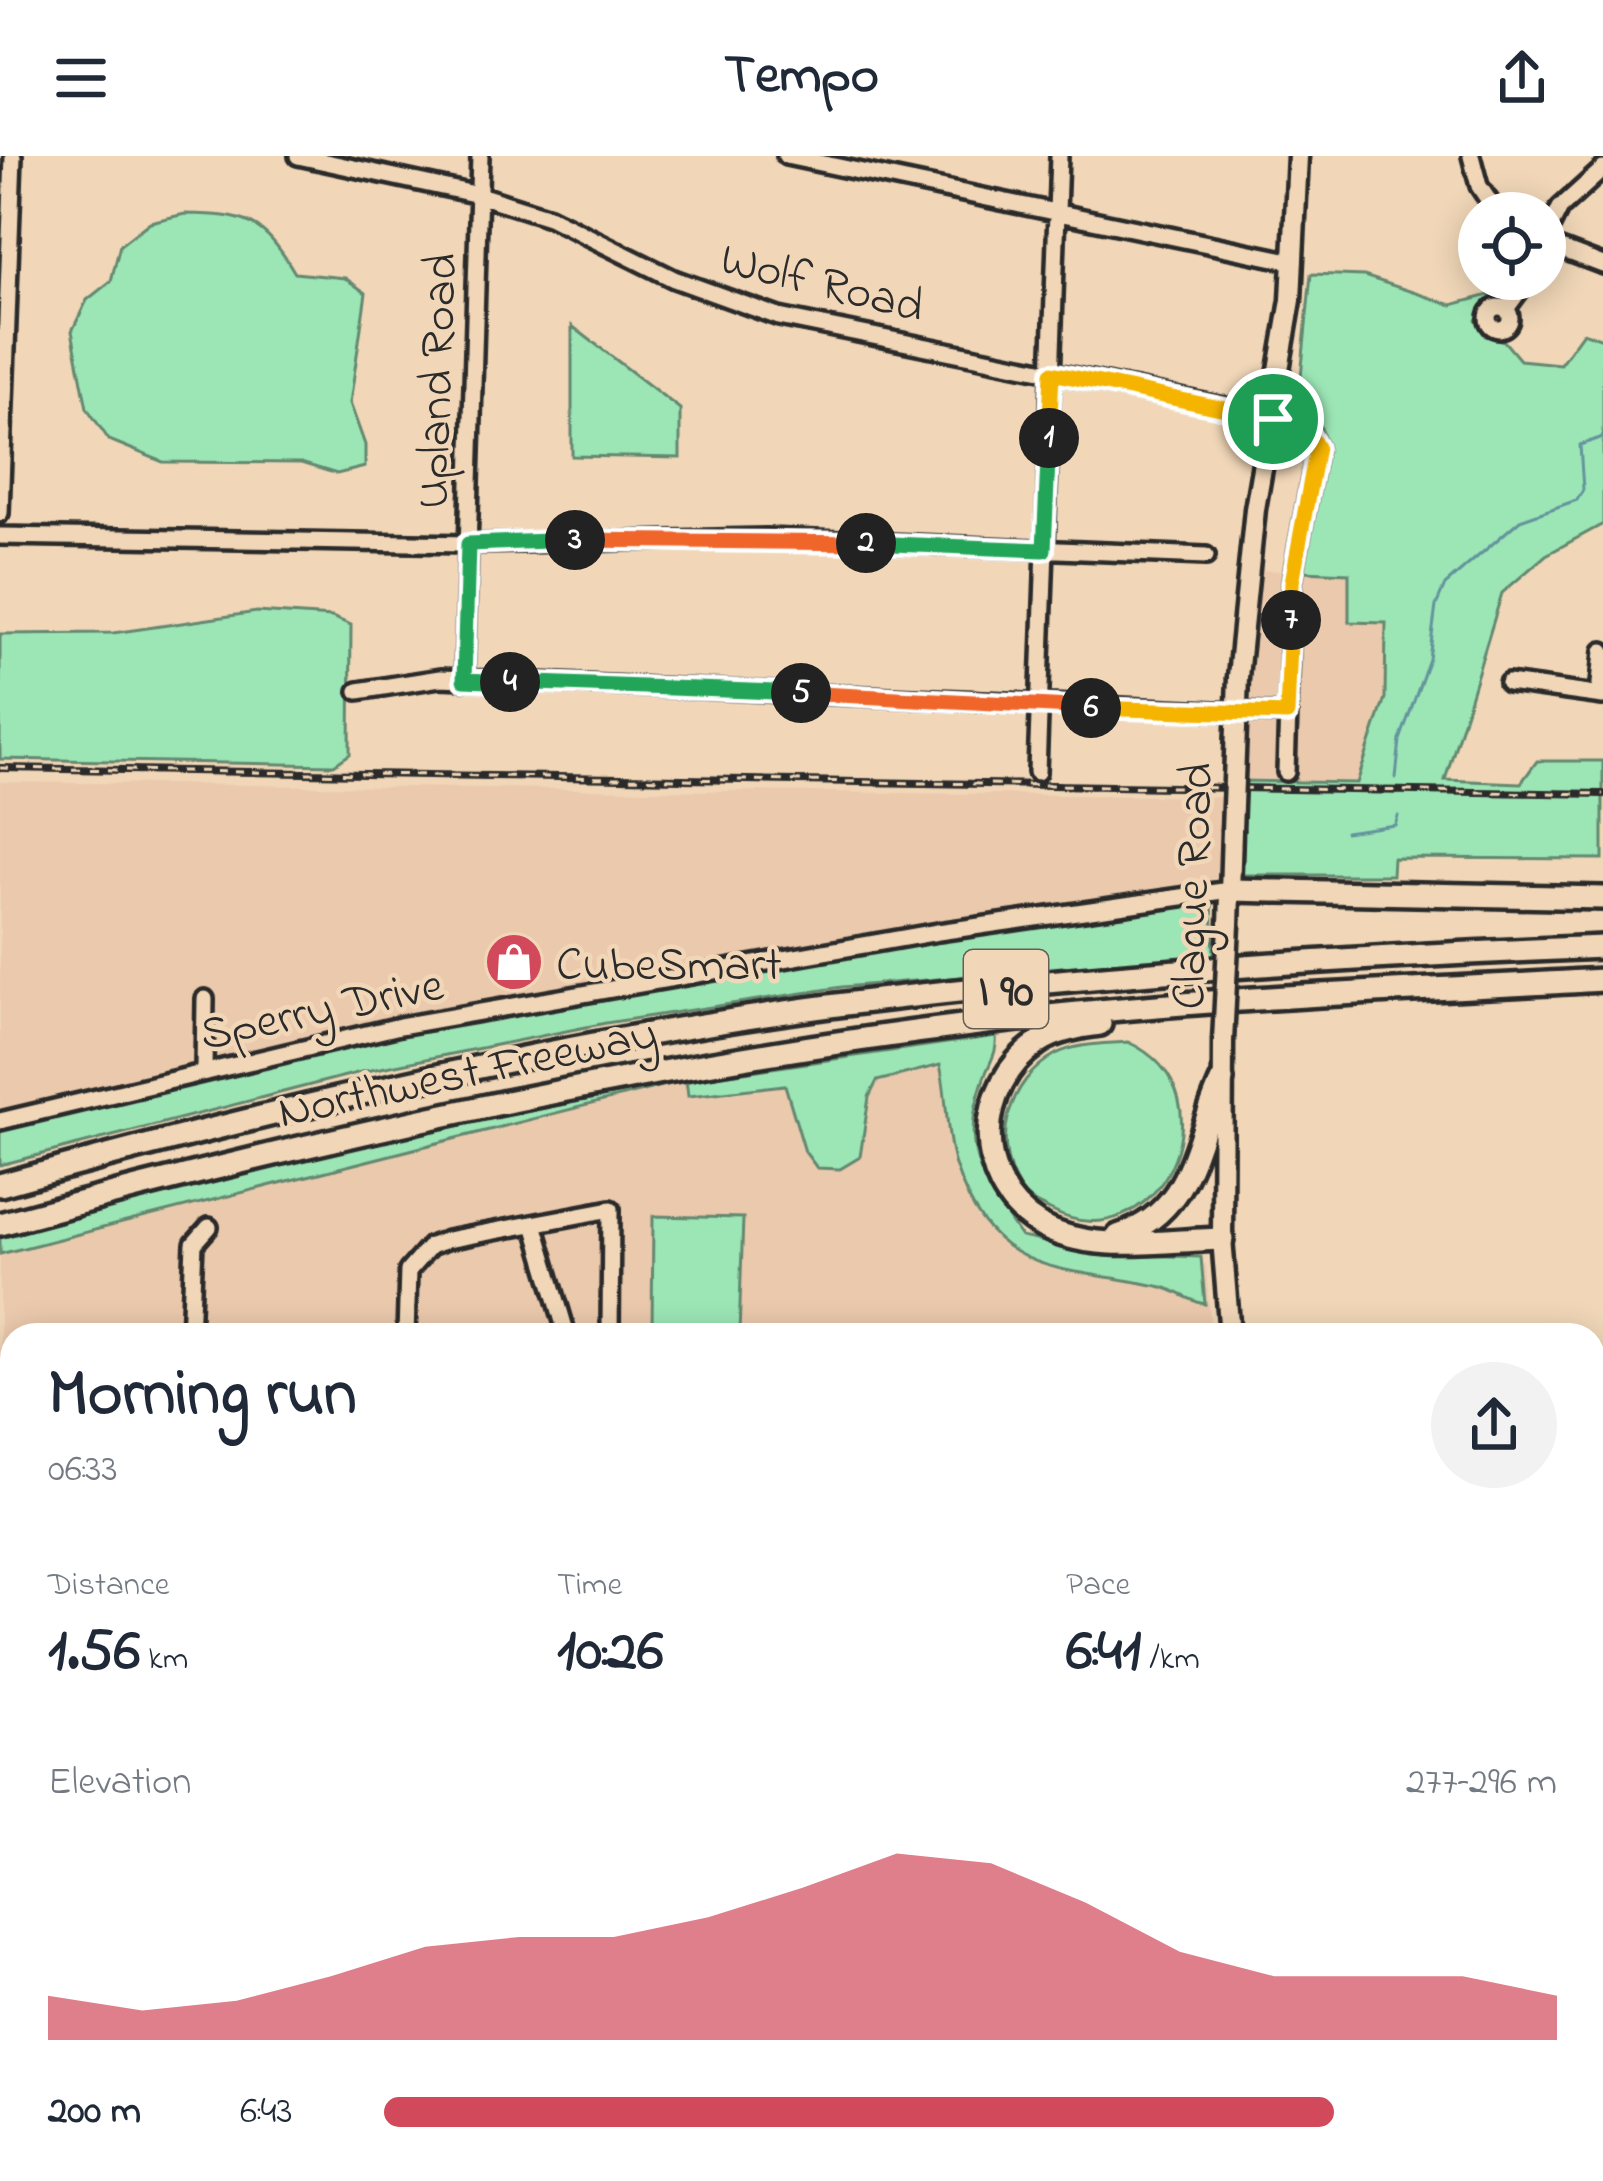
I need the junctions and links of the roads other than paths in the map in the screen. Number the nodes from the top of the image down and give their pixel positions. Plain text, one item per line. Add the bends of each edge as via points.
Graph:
1 (13, 156) edge
2 (298, 156) edge
3 (480, 156) edge
4 (786, 156) edge
5 (1059, 156) edge
6 (1298, 156) edge
7 (1471, 156) edge
8 (1603, 169) edge
9 (1483, 192) edge
10 (479, 195) junction
11 (1566, 203) edge
12 (1057, 212) junction
13 (1566, 250) edge
14 (1294, 262) junction
15 (1603, 265) edge
16 (1513, 300) edge
17 (1506, 309) dead end
18 (1052, 373) junction
19 (1273, 419) junction
20 (0, 512) edge
21 (0, 536) edge
22 (468, 544) junction
23 (1044, 550) junction
24 (1206, 556) dead end
25 (1603, 651) edge
26 (464, 680) junction
27 (1508, 683) dead end
28 (358, 691) dead end
29 (1601, 695) edge
30 (1041, 704) junction
31 (1287, 714) junction
32 (1037, 772) dead end
33 (1286, 772) dead end
34 (1230, 890) junction
35 (1603, 898) edge
36 (1603, 946) edge
37 (1603, 980) edge
38 (205, 999) dead end
39 (1197, 1004) junction
40 (204, 1071) junction
41 (1222, 1080) junction
42 (0, 1121) edge
43 (0, 1185) edge
44 (0, 1224) edge
45 (534, 1224) junction
46 (209, 1228) dead end
47 (1222, 1239) junction
48 (1101, 1242) junction
49 (191, 1323) edge
50 (406, 1323) edge
51 (563, 1323) edge
52 (610, 1323) edge
53 (1229, 1323) edge
54 (553, 2181) edge
55 (569, 2181) edge

1 - 20 street
2 - 10 street, Wolf Road
3 - 10 street, Upland Road
4 - 12 street
5 - 12 street
6 - 14 main road, Clague Road
7 - 9 street
8 - 11 street
10 - 18 street, Wolf Road via 562,222 742,306
10 - 22 street, Upland Road
12 - 14 street
12 - 18 street
13 - 15 street
14 - 19 main road, Clague Road
16 - 17 street
18 - 19 street, Wolf Road
18 - 23 street
19 - 31 street via 1303,423 1317,447 1292,582
19 - 34 main road, Clague Road, bridge via 1238,677
21 - 22 street
22 - 23 street via 766,538
22 - 26 street, Upland Road
23 - 24 street
23 - 30 street
25 - 29 street
26 - 28 street
26 - 30 street
27 - 29 street
30 - 31 street
30 - 32 street
31 - 33 street
34 - 35 highway
34 - 40 street, Sperry Drive via 400,1026
34 - 41 main road, Clague Road, bridge
36 - 43 highway, Northwest Freeway / I 90 via 1322,958 860,1002 415,1084
37 - 39 highway, Northwest Freeway / I 90
38 - 40 street
39 - 44 highway, Northwest Freeway / I 90 via 960,1026 566,1088
39 - 48 highway via 1039,1042 998,1089 988,1118 999,1181 1037,1224
40 - 42 street, Sperry Drive
41 - 47 main road, Clague Road
41 - 48 highway via 1172,1204
45 - 50 street via 447,1240 419,1256 408,1270
45 - 51 street
45 - 52 street via 611,1209
46 - 49 street via 194,1244
47 - 48 highway
47 - 53 main road, Clague Road
54 - 55 street

